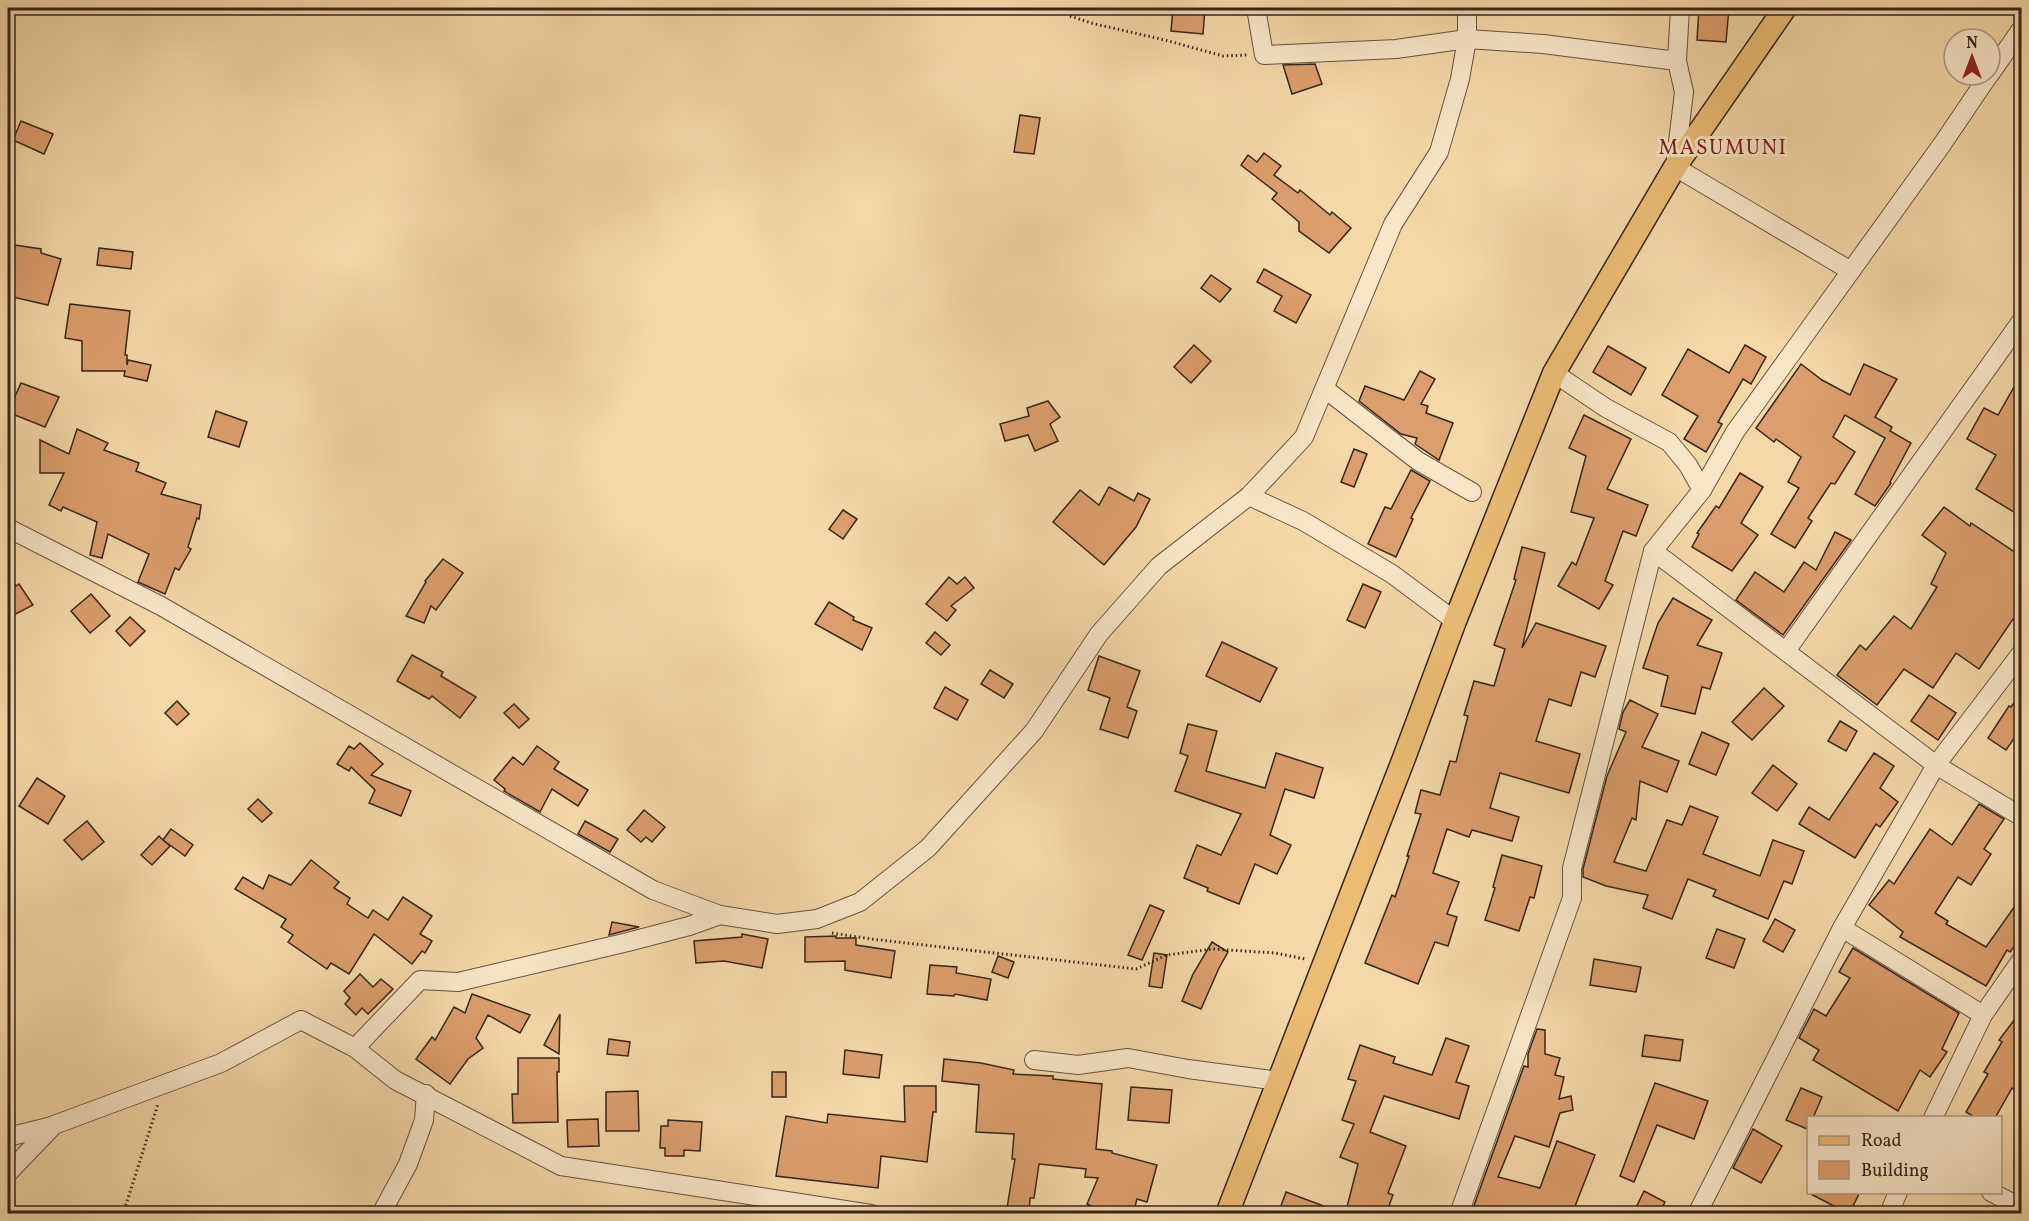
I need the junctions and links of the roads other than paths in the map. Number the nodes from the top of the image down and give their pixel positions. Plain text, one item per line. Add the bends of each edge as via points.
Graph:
1 (1256, 8) edge
2 (1467, 8) edge
3 (1680, 8) edge
4 (1785, 8) edge
5 (2021, 29) edge
6 (1467, 39) junction
7 (2002, 57) edge
8 (1677, 60) junction
9 (1981, 87) edge
10 (1675, 167) junction
11 (1851, 271) junction
12 (2022, 320) edge
13 (1554, 373) junction
14 (1325, 389) junction
15 (1702, 490) junction
16 (1472, 492) dead end
17 (1249, 496) junction
18 (8, 528) edge
19 (1653, 551) junction
20 (1455, 621) junction
21 (1786, 651) junction
22 (2022, 652) edge
23 (1936, 765) junction
24 (2022, 817) edge
25 (720, 915) junction
26 (1842, 928) junction
27 (2022, 959) edge
28 (1983, 1015) junction
29 (355, 1048) junction
30 (1035, 1060) dead end
31 (1279, 1081) junction
32 (426, 1094) junction
33 (1934, 1116) edge
34 (54, 1125) junction
35 (8, 1137) edge
36 (8, 1173) edge
37 (1897, 1194) edge
38 (1995, 1194) edge
39 (2022, 1208) edge
40 (381, 1214) edge
41 (871, 1214) edge
42 (1227, 1214) edge
43 (1460, 1214) edge
44 (1696, 1214) edge
45 (1889, 1214) edge

1 - 6 street via 1264,55 1396,49
2 - 6 street
3 - 8 street
4 - 10 main road
5 - 7 street
6 - 8 street
6 - 14 street via 1460,79 1438,152 1393,224
8 - 10 street via 1684,92
9 - 11 street
10 - 11 street
10 - 13 main road
11 - 15 street via 1735,432
12 - 21 street
13 - 15 street via 1606,408 1669,442
13 - 20 main road
14 - 16 street via 1418,460
14 - 17 street via 1304,437
15 - 19 street
17 - 20 street via 1302,521 1392,574
17 - 25 street via 1160,566 1099,634 1034,731 928,848 860,902 817,919 777,924
18 - 25 street via 161,606 653,890
19 - 21 street
19 - 43 street via 1572,868 1572,898
20 - 31 main road
21 - 23 street
22 - 23 street
23 - 24 street
23 - 26 street
25 - 29 street via 458,982 420,980
26 - 28 street
26 - 44 street
27 - 28 street
28 - 33 street
29 - 32 street via 395,1080
29 - 34 street via 301,1020 220,1063
30 - 31 street via 1078,1065 1128,1058
31 - 42 main road
32 - 40 street via 424,1120 408,1164
32 - 41 street via 561,1166
34 - 35 street
34 - 36 street
37 - 45 street
38 - 39 street

